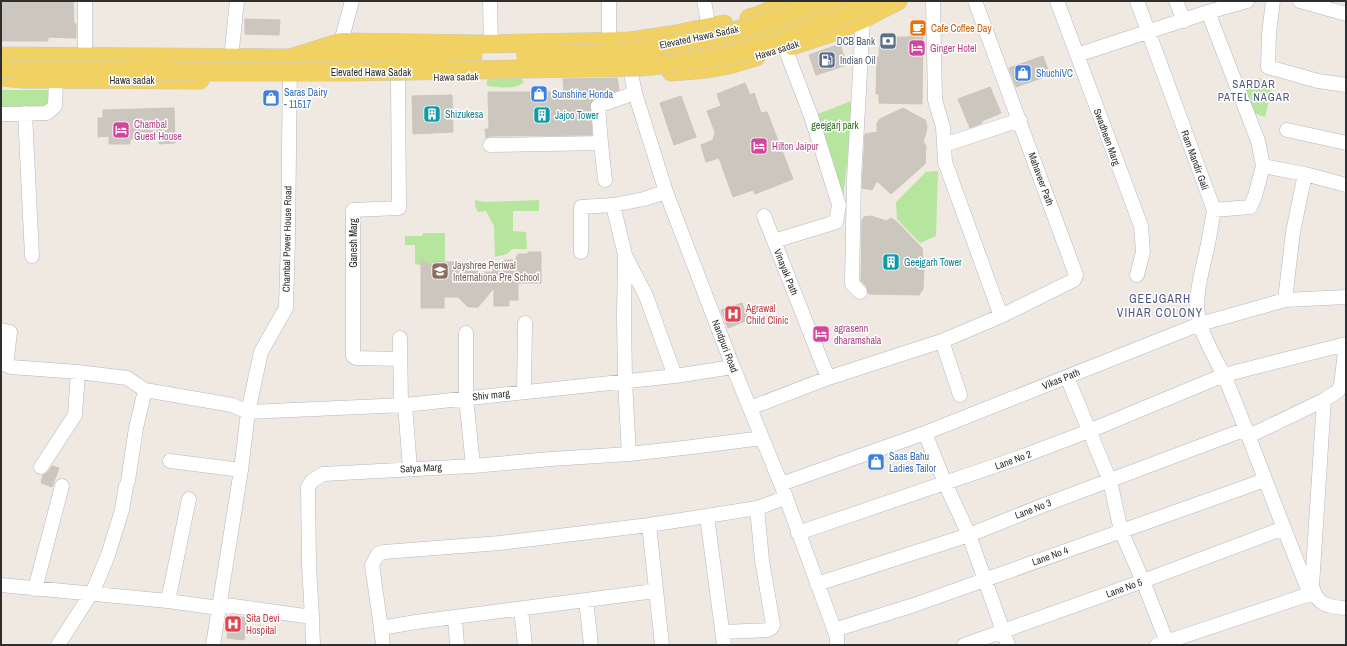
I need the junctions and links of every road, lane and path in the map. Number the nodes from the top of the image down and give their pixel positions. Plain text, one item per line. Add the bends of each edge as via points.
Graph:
1 (85, 1) edge
2 (237, 1) edge
3 (352, 1) edge
4 (490, 1) edge
5 (609, 1) edge
6 (704, 1) edge
7 (793, 1) edge
8 (816, 1) edge
9 (842, 1) edge
10 (875, 1) edge
11 (898, 1) edge
12 (933, 1) edge
13 (975, 1) edge
14 (1057, 1) edge
15 (1137, 1) edge
16 (1176, 1) edge
17 (1247, 1) edge
18 (1273, 1) edge
19 (1300, 1) edge
20 (1208, 12) junction
21 (1346, 14) edge
22 (863, 19) junction
23 (1184, 21) junction
24 (709, 28) junction
25 (1148, 32) junction
26 (341, 42) junction
27 (609, 42) junction
28 (491, 44) junction
29 (785, 48) junction
30 (1076, 54) junction
31 (1, 56) edge
32 (85, 56) junction
33 (231, 58) junction
34 (290, 58) junction
35 (630, 58) junction
36 (1, 69) edge
37 (1, 77) edge
38 (398, 78) junction
39 (56, 79) junction
40 (290, 81) junction
41 (1346, 86) edge
42 (635, 93) junction
43 (25, 113) junction
44 (1, 114) edge
45 (1020, 120) junction
46 (1287, 130) dead end
47 (601, 143) junction
48 (1346, 143) edge
49 (490, 145) dead end
50 (944, 145) junction
51 (1263, 166) junction
52 (1305, 174) junction
53 (605, 180) dead end
54 (1346, 185) edge
55 (666, 192) junction
56 (613, 206) junction
57 (1214, 210) junction
58 (764, 216) dead end
59 (774, 241) junction
60 (580, 252) dead end
61 (625, 255) junction
62 (32, 256) dead end
63 (1137, 275) dead end
64 (860, 292) dead end
65 (1346, 297) edge
66 (1285, 300) junction
67 (1001, 316) junction
68 (525, 323) dead end
69 (1200, 324) junction
70 (1, 330) edge
71 (466, 333) dead end
72 (400, 338) dead end
73 (942, 341) junction
74 (1346, 344) edge
75 (400, 359) junction
76 (733, 367) junction
77 (78, 372) junction
78 (1224, 375) junction
79 (675, 376) junction
80 (1067, 377) junction
81 (828, 378) junction
82 (625, 381) junction
83 (145, 390) junction
84 (524, 391) junction
85 (960, 395) dead end
86 (466, 397) junction
87 (1324, 400) junction
88 (403, 405) junction
89 (750, 408) junction
90 (248, 412) junction
91 (1090, 431) junction
92 (1247, 432) junction
93 (925, 433) junction
94 (762, 438) junction
95 (629, 454) junction
96 (170, 461) dead end
97 (473, 466) junction
98 (41, 467) dead end
99 (410, 469) junction
100 (241, 470) junction
101 (1265, 480) junction
102 (1110, 481) junction
103 (945, 483) junction
104 (781, 484) junction
105 (62, 486) dead end
106 (785, 498) junction
107 (189, 499) dead end
108 (758, 508) junction
109 (707, 516) junction
110 (649, 525) junction
111 (1284, 528) junction
112 (1121, 531) junction
113 (798, 533) junction
114 (969, 535) junction
115 (986, 579) junction
116 (1143, 581) junction
117 (817, 584) junction
118 (1, 585) edge
119 (35, 589) junction
120 (655, 591) junction
121 (92, 593) junction
122 (586, 600) junction
123 (168, 601) junction
124 (219, 606) junction
125 (1346, 608) edge
126 (521, 609) junction
127 (312, 617) junction
128 (455, 618) junction
129 (381, 628) junction
130 (834, 630) junction
131 (1004, 631) junction
132 (723, 639) edge
133 (1164, 644) edge
134 (58, 645) edge
135 (213, 645) edge
136 (313, 645) edge
137 (382, 645) edge
138 (457, 645) edge
139 (525, 645) edge
140 (591, 645) edge
141 (662, 645) edge
142 (837, 645) edge
143 (964, 645) edge
144 (1008, 645) edge

1 - 32 street
2 - 33 street
3 - 26 street
4 - 28 street
5 - 27 street
6 - 24 street
7 - 24 main road, Hawa sadak via 759,15
8 - 34 main road, Elevated Hawa Sadak, bridge via 763,22 718,34 619,52
9 - 35 main road via 755,35 692,50
10 - 36 main road, Elevated Hawa Sadak, bridge via 776,42 727,56 680,64 641,67 348,72
11 - 22 main road, Hawa sadak
12 - 50 street via 935,100 943,127
13 - 45 street, Mahaveer Path
14 - 30 street, Swadheen Marg
15 - 25 street, Ram Mandir Gali
16 - 23 street
17 - 20 street
18 - 41 street via 1268,67
19 - 21 street
20 - 23 street
20 - 51 street via 1258,141
22 - 29 main road, Hawa sadak
22 - 64 street via 854,179 852,284
23 - 25 street
24 - 35 main road, Hawa sadak
25 - 30 street
25 - 57 street, Ram Mandir Gali
26 - 28 main road, Hawa sadak
26 - 34 main road, Hawa sadak
27 - 28 main road, Hawa sadak
27 - 35 main road, Hawa sadak
29 - 35 main road, Hawa sadak via 707,69
29 - 59 street, Vinayak Path via 811,116 839,205 836,222
30 - 63 street, Swadheen Marg via 1141,226 1143,252
31 - 32 main road, Hawa sadak
32 - 33 main road, Hawa sadak
33 - 34 main road, Hawa sadak
34 - 40 street, Chambal Power House Road
35 - 38 main road, Hawa sadak via 570,74
35 - 42 street, Nandpuri Road
37 - 39 main road, Hawa sadak
38 - 40 main road, Hawa sadak
38 - 75 street, Ganesh Marg via 399,208 353,210 353,356
39 - 40 main road, Hawa sadak
39 - 43 street via 55,106 48,113
40 - 90 street, Chambal Power House Road via 286,308 261,352
42 - 47 street via 598,106
42 - 55 street, Nandpuri Road
43 - 44 street
43 - 62 street
45 - 50 street
45 - 67 street, Mahaveer Path via 1076,275 1074,280
46 - 48 street
47 - 49 street
47 - 53 street
50 - 67 street via 945,162
51 - 52 street
51 - 57 street via 1250,207
52 - 54 street
52 - 66 street via 1293,232
55 - 56 street
55 - 76 street, Nandpuri Road
56 - 60 street via 581,207
56 - 61 street
57 - 69 street via 1200,276 1197,303
58 - 59 street
59 - 81 street, Vinayak Path
61 - 79 street via 646,296
61 - 82 street
65 - 66 street, Vikas Path
66 - 69 street, Vikas Path
67 - 73 street, Mahaveer Path
68 - 84 street
69 - 78 street
69 - 80 street, Vikas Path
70 - 77 street via 10,332 6,365
71 - 86 street
72 - 75 street
73 - 81 street, Mahaveer Path
73 - 85 street
74 - 78 street, Lane No 2
74 - 87 street, Lane No 3 via 1341,386
75 - 88 street
76 - 79 street, Shiv marg
76 - 89 street, Nandpuri Road
77 - 83 street via 127,378
77 - 98 street via 75,415
78 - 91 street, Lane No 2
78 - 92 street
79 - 82 street, Shiv marg
80 - 91 street
80 - 93 street, Vikas Path
81 - 89 street, Mahaveer Path
82 - 84 street, Shiv marg
82 - 95 street
83 - 90 street via 232,405
83 - 121 street via 122,510 108,555
84 - 86 street, Shiv marg
86 - 88 street, Shiv marg
86 - 97 street
87 - 92 street, Lane No 3
87 - 125 street via 1312,586 1320,602
88 - 90 street, Shiv marg
88 - 99 street
89 - 94 street, Nandpuri Road
90 - 100 street
91 - 102 street
91 - 103 street, Lane No 2
92 - 101 street
92 - 102 street, Lane No 3
93 - 103 street
93 - 104 street, Vikas Path
94 - 95 street, Satya Marg
94 - 104 street, Nandpuri Road
95 - 97 street, Satya Marg
96 - 100 street
97 - 99 street, Satya Marg
99 - 127 street, Satya Marg via 323,474 308,487
100 - 124 street
101 - 111 street
101 - 112 street, Lane No 4
102 - 112 street
102 - 114 street, Lane No 3
103 - 113 street, Lane No 2
103 - 114 street
104 - 106 street, Nandpuri Road
105 - 119 street
106 - 108 street
106 - 113 street, Nandpuri Road
107 - 123 street
108 - 109 street
108 - 132 street via 762,560 773,624 767,630
109 - 110 street
109 - 132 street
110 - 120 street
110 - 129 street via 500,543 378,554 372,565
111 - 116 street, Lane No 5
111 - 133 street via 1310,594
112 - 115 street, Lane No 4
112 - 116 street
113 - 117 street, Nandpuri Road
114 - 115 street
114 - 117 street, Lane No 3
115 - 130 street, Lane No 4
115 - 131 street
116 - 131 street, Lane No 5
116 - 133 street
117 - 130 street, Nandpuri Road
118 - 119 street
119 - 121 street
120 - 122 street
120 - 141 street
121 - 123 street
121 - 134 street
122 - 126 street
122 - 140 street
123 - 124 street
124 - 127 street
124 - 135 street
126 - 128 street
126 - 139 street
127 - 136 street
128 - 129 street
128 - 138 street
129 - 137 street
130 - 142 street, Nandpuri Road
131 - 143 street, Lane No 5
131 - 144 street

